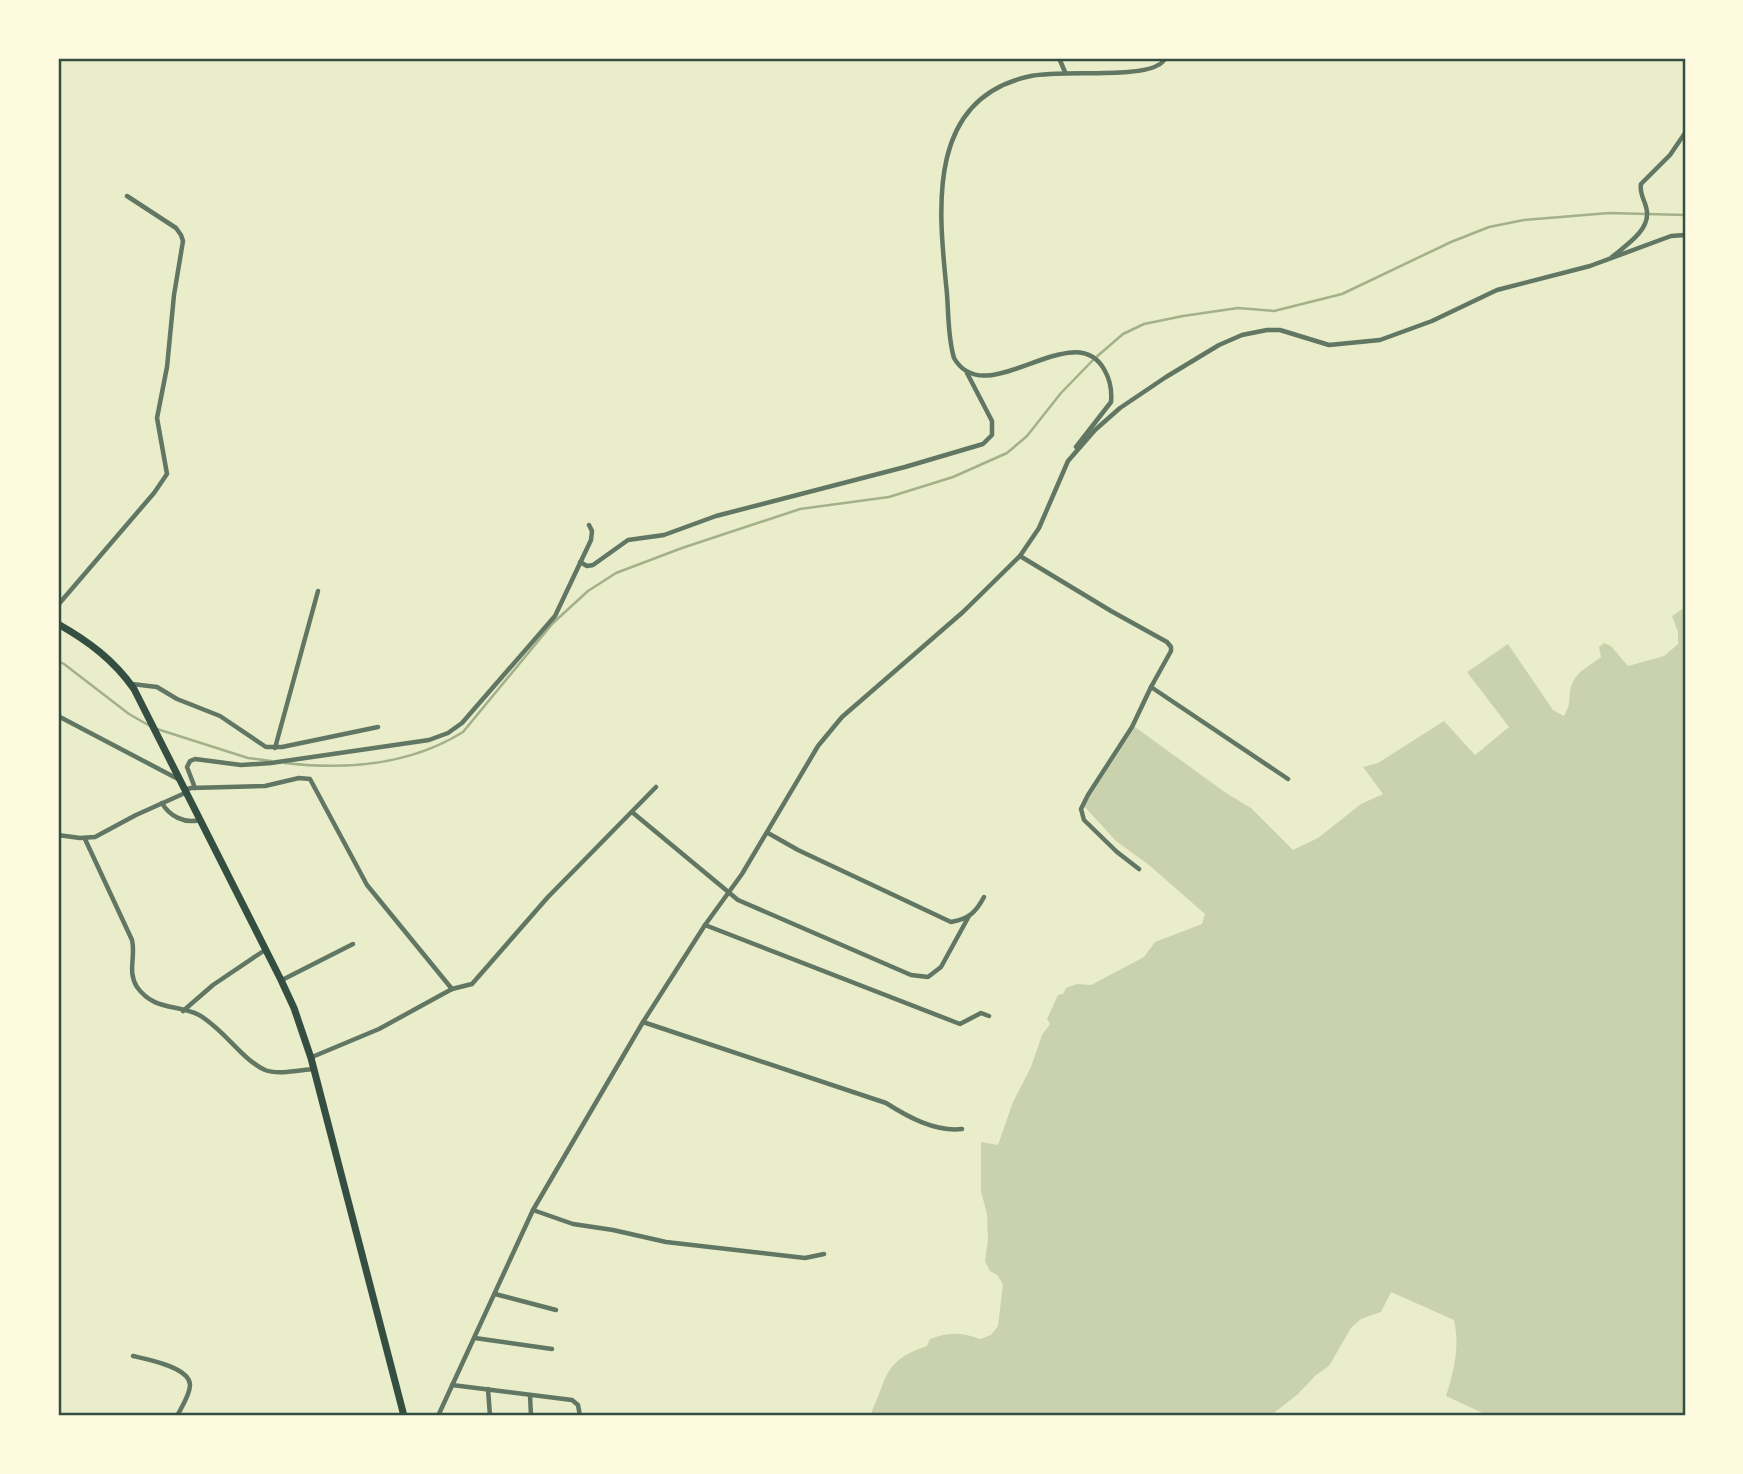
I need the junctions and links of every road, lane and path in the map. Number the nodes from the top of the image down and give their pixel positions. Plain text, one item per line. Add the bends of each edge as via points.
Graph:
1 (1059, 58) edge
2 (1166, 58) edge
3 (1065, 72) junction
4 (1685, 133) edge
5 (127, 195) dead end
6 (1685, 235) edge
7 (1609, 260) junction
8 (967, 372) junction
9 (1074, 451) junction
10 (589, 525) dead end
11 (1020, 556) junction
12 (580, 562) junction
13 (318, 592) dead end
14 (58, 605) edge
15 (58, 624) edge
16 (132, 687) junction
17 (1151, 687) junction
18 (58, 716) edge
19 (378, 727) dead end
20 (275, 748) junction
21 (1288, 779) dead end
22 (179, 780) junction
23 (656, 787) dead end
24 (195, 788) junction
25 (185, 792) junction
26 (162, 803) junction
27 (632, 812) junction
28 (199, 820) junction
29 (768, 833) junction
30 (58, 835) edge
31 (85, 839) junction
32 (1139, 869) dead end
33 (729, 893) junction
34 (984, 897) dead end
35 (970, 916) junction
36 (705, 925) junction
37 (353, 944) dead end
38 (266, 949) junction
39 (281, 980) junction
40 (452, 989) junction
41 (183, 1011) junction
42 (989, 1016) dead end
43 (643, 1022) junction
44 (311, 1058) junction
45 (313, 1069) junction
46 (962, 1129) dead end
47 (533, 1210) junction
48 (824, 1254) dead end
49 (495, 1294) junction
50 (556, 1310) dead end
51 (475, 1338) junction
52 (552, 1349) dead end
53 (133, 1356) dead end
54 (452, 1385) junction
55 (488, 1389) junction
56 (530, 1395) junction
57 (177, 1416) edge
58 (404, 1416) edge
59 (438, 1416) edge
60 (490, 1416) edge
61 (531, 1416) edge
62 (580, 1416) edge

1 - 3 street
2 - 3 street via 1139,71
3 - 8 street via 1030,76 991,91 961,122 947,153 940,195 942,245 953,353
4 - 7 street via 1641,184 1647,210 1642,229
5 - 14 street via 176,228 183,241 157,418 167,474
6 - 7 street
7 - 9 street via 1497,290 1380,340 1329,345 1280,330 1242,335 1119,408
8 - 9 street via 991,375 1078,352 1093,356 1107,375 1111,402
8 - 12 street via 992,421 992,435 983,444 716,516 664,535 628,540 593,565
9 - 11 street via 1039,528
10 - 12 street via 591,540
11 - 17 street via 1171,645
11 - 29 street via 831,728
12 - 24 street via 555,616 473,712 448,733 396,746 271,763 241,765 195,759 187,767
13 - 20 street
15 - 16 main road via 94,646
16 - 20 street via 158,687
16 - 22 main road
17 - 21 street
17 - 32 street via 1081,809 1084,820
18 - 22 street
19 - 20 street
22 - 25 main road
23 - 27 street
24 - 25 street
24 - 40 street via 310,779 367,886
25 - 26 street
25 - 28 main road
26 - 28 street via 179,818
26 - 31 street
27 - 33 street
27 - 40 street via 548,897 472,984
28 - 38 main road
29 - 33 street
29 - 35 street via 941,918 951,922
30 - 31 street
31 - 41 street via 132,940 132,978 154,1002
33 - 35 street via 922,978 945,962
33 - 36 street
34 - 35 street
36 - 42 street via 960,1024 981,1013
36 - 43 street
37 - 39 street
38 - 39 main road
38 - 41 street
39 - 44 main road
40 - 44 street via 379,1029
41 - 45 street via 200,1016 268,1071
43 - 46 street via 886,1103 922,1123
43 - 47 street
44 - 45 main road
45 - 58 main road
47 - 48 street via 580,1226 666,1242 805,1258
47 - 49 street
49 - 50 street
49 - 51 street
51 - 52 street
51 - 54 street
53 - 57 street via 173,1368 188,1378 189,1390
54 - 55 street
54 - 59 street
55 - 56 street
55 - 60 street
56 - 61 street
56 - 62 street via 575,1402

